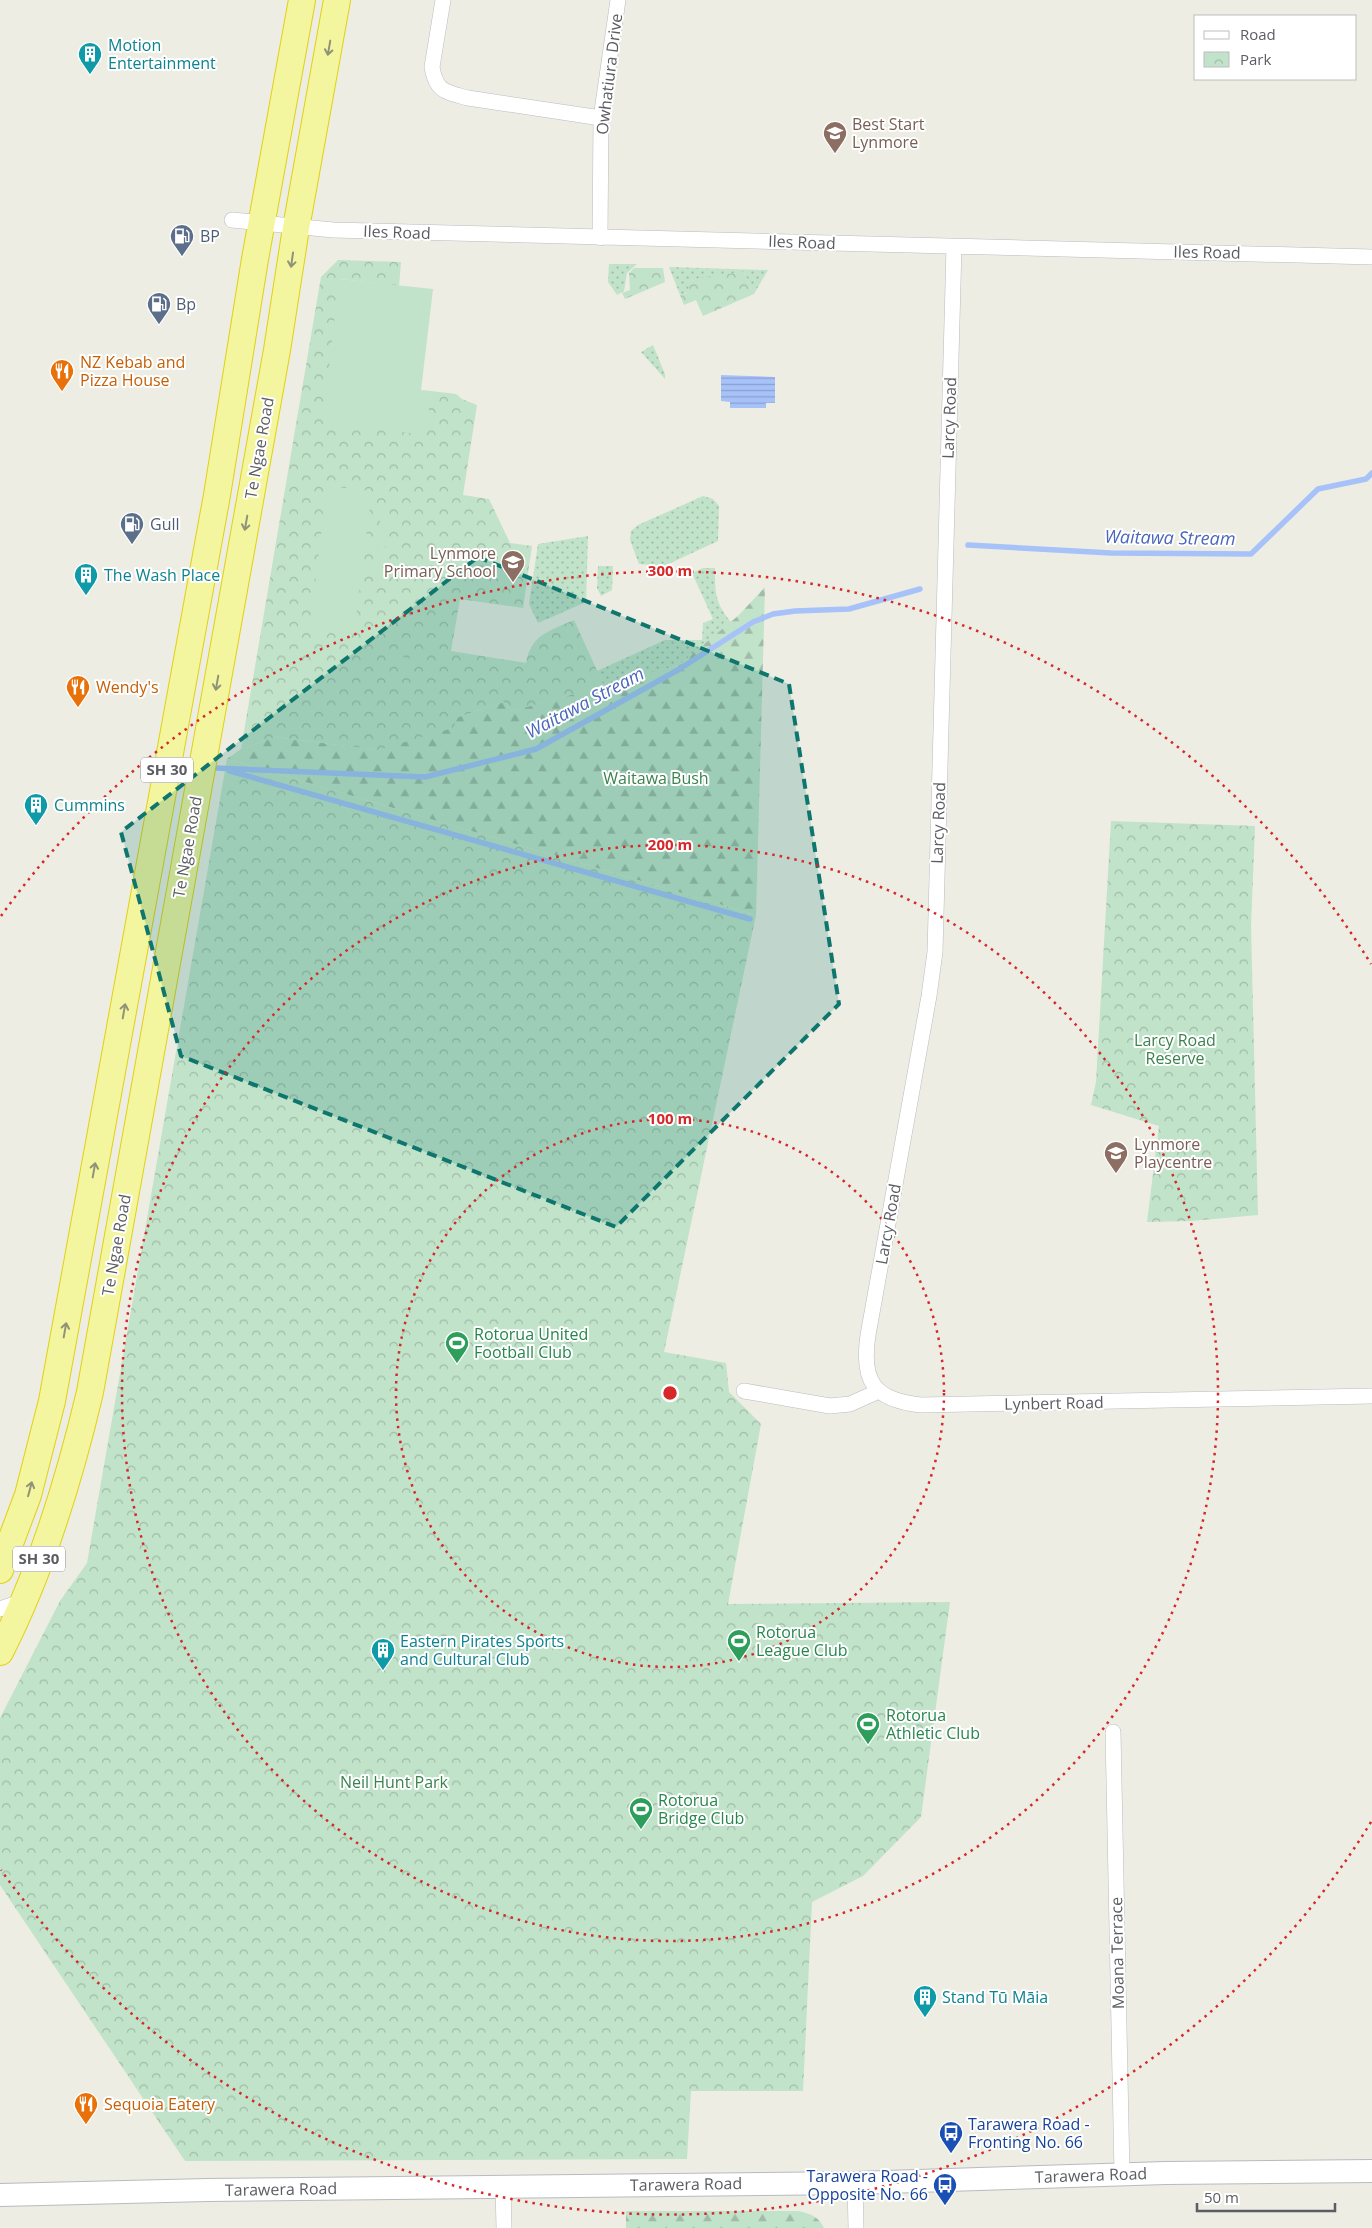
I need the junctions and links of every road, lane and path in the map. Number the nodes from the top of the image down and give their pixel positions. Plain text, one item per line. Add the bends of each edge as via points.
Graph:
1 (302, 0) edge
2 (337, 0) edge
3 (443, 0) edge
4 (618, 0) edge
5 (601, 118) junction
6 (232, 220) dead end
7 (262, 224) junction
8 (296, 228) junction
9 (600, 238) junction
10 (954, 247) junction
11 (1372, 256) edge
12 (744, 1391) dead end
13 (879, 1391) junction
14 (1372, 1396) edge
15 (7, 1542) edge
16 (0, 1570) edge
17 (12, 1605) edge
18 (0, 1652) edge
19 (1114, 1732) dead end
20 (1372, 2171) edge
21 (1122, 2174) junction
22 (855, 2183) junction
23 (503, 2186) junction
24 (0, 2195) edge
25 (504, 2228) edge
26 (856, 2228) edge

1 - 7 highway, Te Ngae Road / SH 30
2 -> 8 highway, Te Ngae Road / SH 30
3 - 5 street via 432,67 439,88 468,98
4 - 5 street, Owhatiura Drive
5 - 9 street, Owhatiura Drive
6 - 7 street, Iles Road
7 - 8 street, Iles Road
15 -> 7 highway, Te Ngae Road / SH 30 via 28,1495 52,1401 215,504
8 - 9 street, Iles Road
8 -> 17 highway, Te Ngae Road / SH 30 via 277,350 90,1392 55,1517
9 - 10 street, Iles Road
10 - 11 street, Iles Road
10 - 13 street, Larcy Road via 934,952 929,996 867,1342 868,1373
12 - 13 street via 830,1406 850,1404
13 - 14 street, Lynbert Road via 900,1403 921,1405
15 - 16 highway, Te Ngae Road / SH 30
17 - 18 highway, Te Ngae Road / SH 30
19 - 21 street, Moana Terrace
20 - 21 main road, Tarawera Road
21 - 22 main road, Tarawera Road
22 - 23 main road, Tarawera Road
22 - 26 street
23 - 24 main road, Tarawera Road
23 - 25 street

